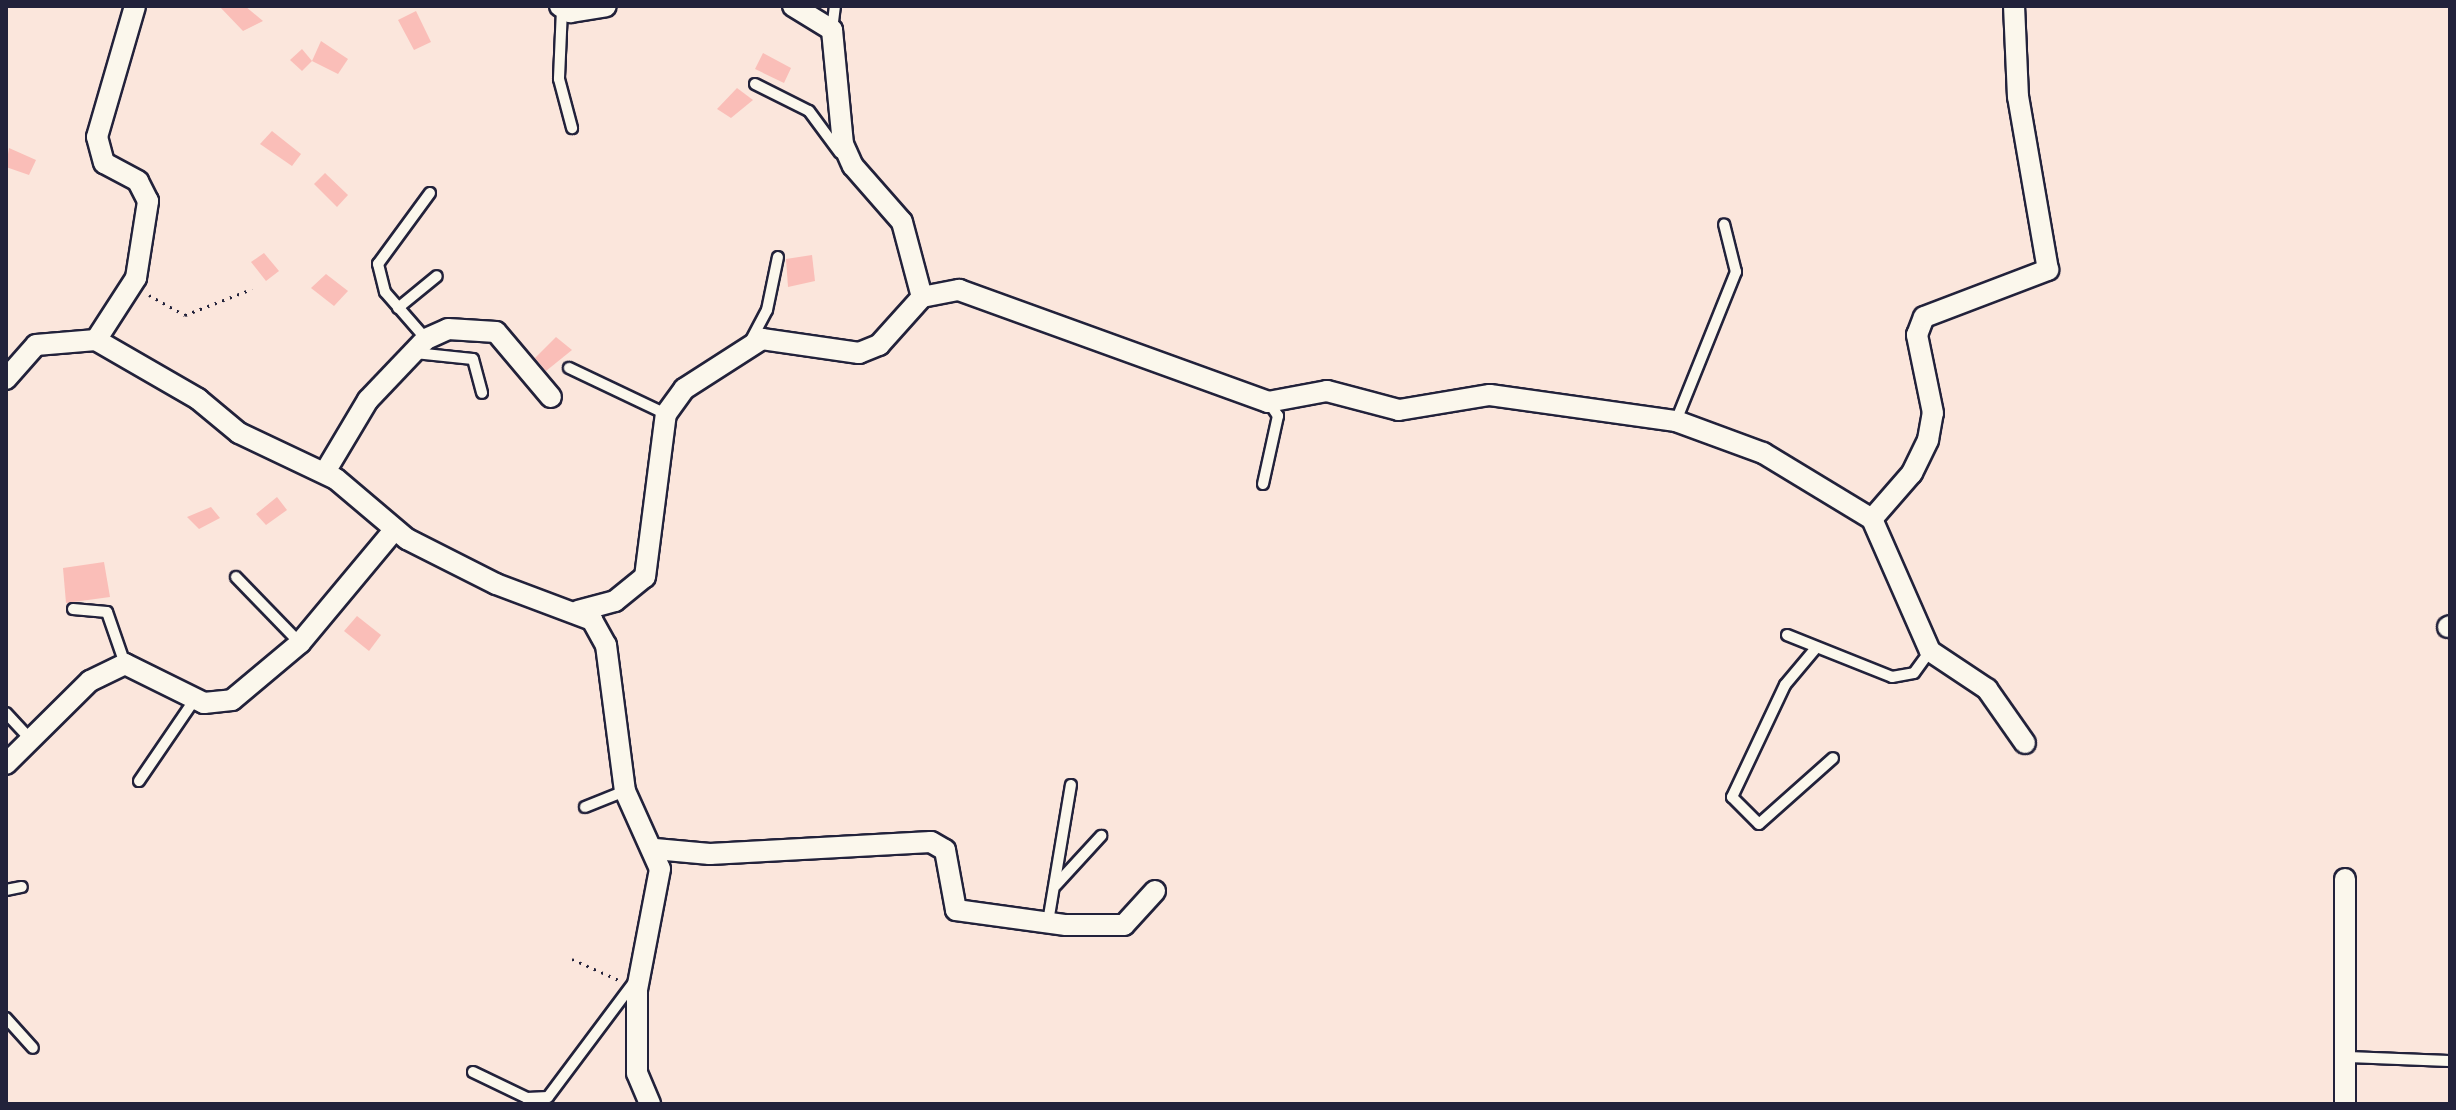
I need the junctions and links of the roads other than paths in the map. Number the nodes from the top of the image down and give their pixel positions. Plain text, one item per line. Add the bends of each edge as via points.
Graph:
1 (135, 6) edge
2 (606, 6) edge
3 (793, 6) edge
4 (835, 6) edge
5 (2014, 6) edge
6 (561, 8) edge
7 (832, 30) junction
8 (755, 84) dead end
9 (572, 128) dead end
10 (853, 166) junction
11 (430, 193) dead end
12 (1724, 224) dead end
13 (778, 257) dead end
14 (437, 276) dead end
15 (922, 297) junction
16 (398, 308) junction
17 (96, 340) junction
18 (749, 344) junction
19 (420, 346) junction
20 (569, 368) dead end
21 (6, 379) edge
22 (482, 393) dead end
23 (551, 397) dead end
24 (1268, 402) junction
25 (666, 414) junction
26 (1676, 421) junction
27 (325, 472) junction
28 (1263, 484) dead end
29 (1872, 519) junction
30 (394, 530) junction
31 (236, 577) dead end
32 (73, 609) dead end
33 (578, 611) junction
34 (1787, 635) dead end
35 (300, 643) junction
36 (1816, 648) junction
37 (1930, 651) junction
38 (125, 664) junction
39 (195, 699) junction
40 (6, 713) edge
41 (31, 740) junction
42 (2025, 743) dead end
43 (1833, 758) dead end
44 (6, 764) edge
45 (139, 781) dead end
46 (1071, 785) dead end
47 (625, 791) junction
48 (585, 807) dead end
49 (1101, 836) dead end
50 (655, 849) junction
51 (2345, 879) dead end
52 (22, 887) dead end
53 (1055, 887) junction
54 (6, 890) edge
55 (1155, 891) dead end
56 (1048, 922) junction
57 (634, 979) junction
58 (6, 1018) edge
59 (33, 1048) dead end
60 (2347, 1057) junction
61 (2450, 1061) edge
62 (473, 1072) dead end
63 (646, 1103) edge
64 (2345, 1104) edge

1 - 17 street via 97,137 104,163 146,189 132,286
2 - 6 street
3 - 7 street
4 - 7 lane
5 - 29 street via 2018,97 2048,270 1924,317 1917,335 1933,413 1928,440 1912,473
6 - 9 lane via 559,79
7 - 10 street via 838,123
8 - 10 lane via 809,111
10 - 15 street via 902,222
11 - 16 lane via 378,264
12 - 26 lane via 1736,272
13 - 18 lane via 767,310
14 - 16 lane
15 - 18 street via 879,345 859,353 775,338
15 - 24 street via 959,290
16 - 19 lane
17 - 21 street via 36,345
17 - 27 street via 198,399 239,433
18 - 25 street via 684,389
19 - 22 lane via 473,359
19 - 23 street via 448,329 496,332
19 - 27 street via 368,400
20 - 25 lane
24 - 26 street via 1327,391 1399,410 1470,394
24 - 28 lane via 1278,416
25 - 33 street via 645,577 615,601
26 - 29 street via 1792,467
27 - 30 street
29 - 37 street
30 - 33 street via 479,577
30 - 35 street
31 - 35 lane
32 - 38 lane via 107,612
33 - 47 street via 606,645
34 - 36 lane
35 - 39 street via 232,700
36 - 37 lane via 1892,677 1914,673
36 - 43 lane via 1785,685 1732,797 1759,824
37 - 42 street via 1987,689
38 - 39 street
38 - 41 street via 90,681
39 - 45 lane
40 - 41 lane
41 - 44 street
46 - 53 lane
47 - 48 lane
47 - 50 street
49 - 53 lane
50 - 56 street via 785,852 931,842 945,850 956,910
50 - 57 street via 661,887
51 - 60 street
52 - 54 lane
53 - 56 lane
55 - 56 street via 1124,925
57 - 62 lane via 548,1097 527,1098
57 - 63 street
58 - 59 lane
60 - 61 lane
60 - 64 street

